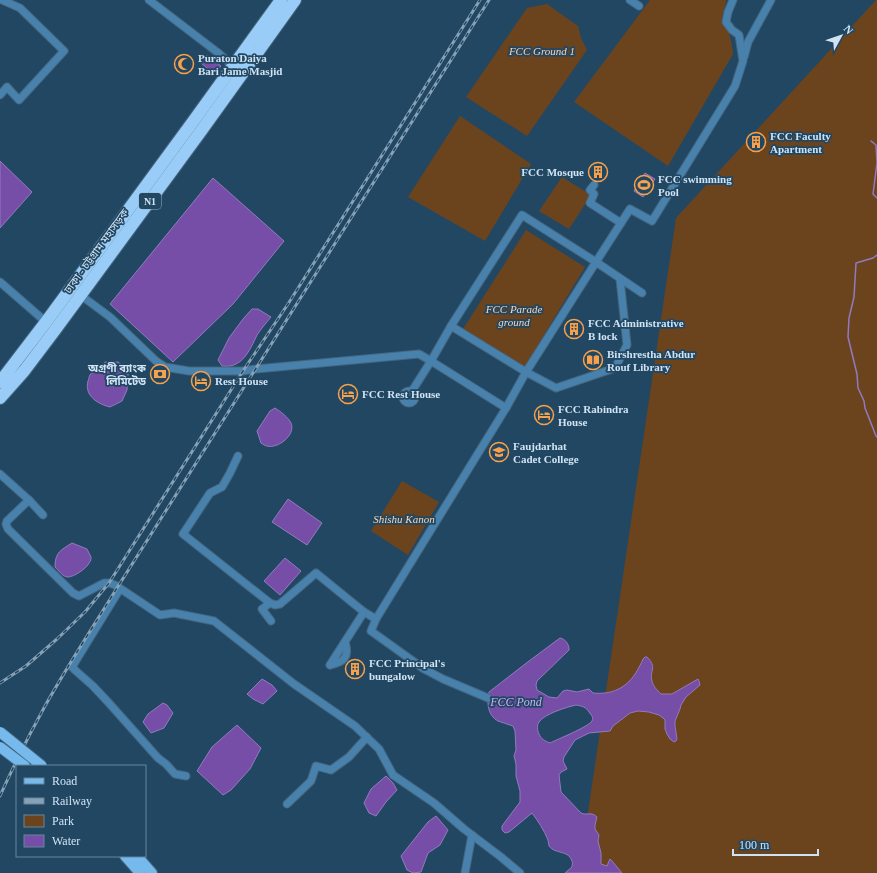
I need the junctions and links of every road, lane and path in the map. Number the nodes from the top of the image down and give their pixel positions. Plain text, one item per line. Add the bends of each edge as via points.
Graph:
1 (2, 0) edge
2 (149, 0) edge
3 (281, 0) edge
4 (295, 0) edge
5 (630, 0) edge
6 (733, 0) edge
7 (772, 0) edge
8 (639, 6) dead end
9 (743, 61) junction
10 (234, 66) junction
11 (0, 95) edge
12 (594, 185) dead end
13 (621, 223) junction
14 (596, 262) junction
15 (620, 279) junction
16 (0, 282) edge
17 (75, 292) junction
18 (642, 293) dead end
19 (46, 322) junction
20 (452, 326) junction
21 (431, 360) junction
22 (526, 372) junction
23 (0, 382) edge
24 (412, 391) dead end
25 (0, 398) edge
26 (506, 408) junction
27 (238, 456) dead end
28 (0, 474) edge
29 (28, 500) junction
30 (43, 515) dead end
31 (120, 590) junction
32 (270, 603) junction
33 (364, 612) junction
34 (376, 619) junction
35 (271, 621) dead end
36 (345, 642) dead end
37 (488, 698) dead end
38 (0, 732) edge
39 (367, 737) junction
40 (0, 747) edge
41 (24, 765) edge
42 (41, 765) edge
43 (186, 776) dead end
44 (287, 804) dead end
45 (472, 835) junction
46 (126, 857) edge
47 (138, 857) edge
48 (140, 873) edge
49 (152, 873) edge
50 (465, 873) edge
51 (520, 873) edge

1 - 11 street via 20,8 64,51 19,100 7,87
2 - 10 street
3 - 10 highway, ঢাকা - চট্টগ্রাম মহাসড়ক / N1
4 - 17 highway, ঢাকা - চট্টগ্রাম মহাসড়ক / N1 via 201,131
5 - 8 street
6 - 9 street via 726,22 739,35
7 - 9 street via 748,42
9 - 13 street via 735,86 652,221 630,209
10 - 17 highway, ঢাকা - চট্টগ্রাম মহাসড়ক / N1
12 - 13 street via 590,190 594,194 590,203
13 - 14 street
14 - 15 street
14 - 20 street via 522,215
14 - 22 street
15 - 18 street
15 - 22 street via 627,345 615,368 556,388
16 - 19 street
17 - 19 highway, ঢাকা - চট্টগ্রাম মহাসড়ক / N1
17 - 21 street via 110,317 156,361 166,367 189,371 243,371 419,354
17 - 25 highway, ঢাকা - চট্টগ্রাম মহাসড়ক / N1 via 56,330
19 - 23 highway, ঢাকা - চট্টগ্রাম মহাসড়ক / N1
20 - 21 street
20 - 22 street
21 - 24 street
21 - 26 street
22 - 26 street
26 - 34 street
27 - 32 street via 222,487 210,493 183,534
28 - 29 street
29 - 30 street
29 - 31 street via 7,521 8,529 72,593 79,596 104,583 115,585
31 - 39 street via 160,615 174,613 214,621
31 - 43 street via 72,667 93,686 158,758 175,774
32 - 33 street via 280,604 316,573
32 - 35 street via 260,611
33 - 34 street
33 - 36 street
34 - 37 street via 371,631 424,669
38 - 42 main road, bridge
39 - 44 street via 331,770 316,766 311,781
39 - 45 street via 379,749 393,775 434,803
40 - 41 main road, bridge
45 - 50 street
45 - 51 street
46 - 48 main road
47 - 49 main road

